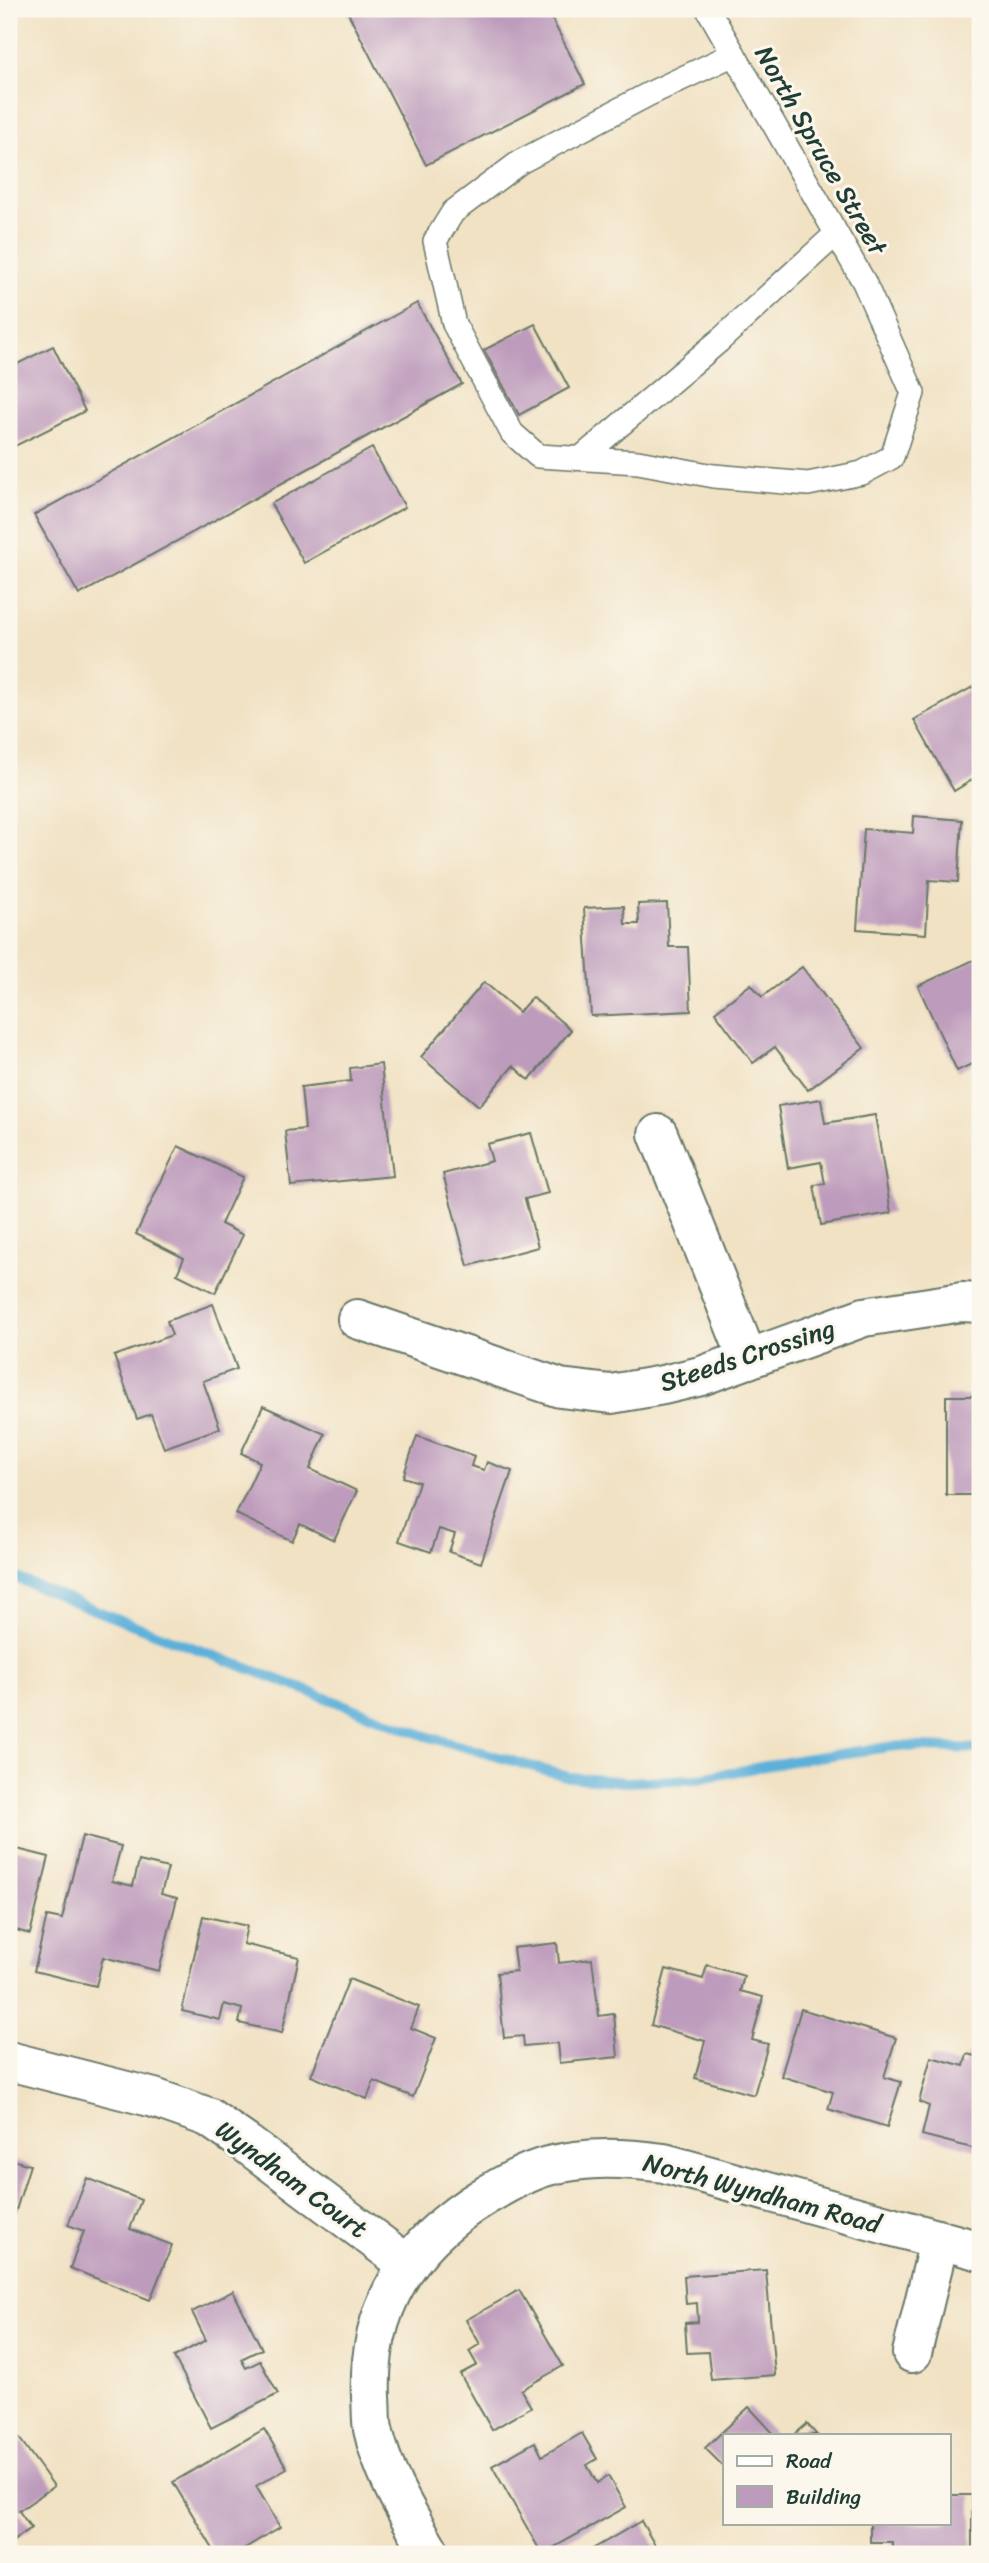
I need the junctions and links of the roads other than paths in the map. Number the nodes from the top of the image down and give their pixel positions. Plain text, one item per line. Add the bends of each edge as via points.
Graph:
1 (708, 9) edge
2 (734, 54) junction
3 (836, 234) junction
4 (581, 458) junction
5 (658, 1134) dead end
6 (980, 1303) edge
7 (357, 1319) dead end
8 (748, 1359) junction
9 (9, 2061) edge
10 (939, 2241) junction
11 (980, 2251) edge
12 (407, 2264) junction
13 (912, 2353) dead end
14 (431, 2554) edge

1 - 2 lane, North Spruce Street
2 - 3 lane, North Spruce Street
2 - 4 lane, North Spruce Street via 520,162 453,212 435,241 454,324 512,433 538,456
3 - 4 lane
3 - 4 lane, North Spruce Street via 864,282 913,393 892,457 862,473 808,484
5 - 8 street
6 - 8 street, Steeds Crossing via 864,1317
7 - 8 street, Steeds Crossing via 560,1388 611,1394 701,1376
9 - 12 street, Wyndham Court via 154,2098 208,2118
10 - 11 street, North Wyndham Road
10 - 12 street, North Wyndham Road via 664,2163 592,2158 546,2167 507,2183 452,2218
10 - 13 street
12 - 14 street, North Wyndham Road via 377,2330 370,2375 373,2428 387,2477

